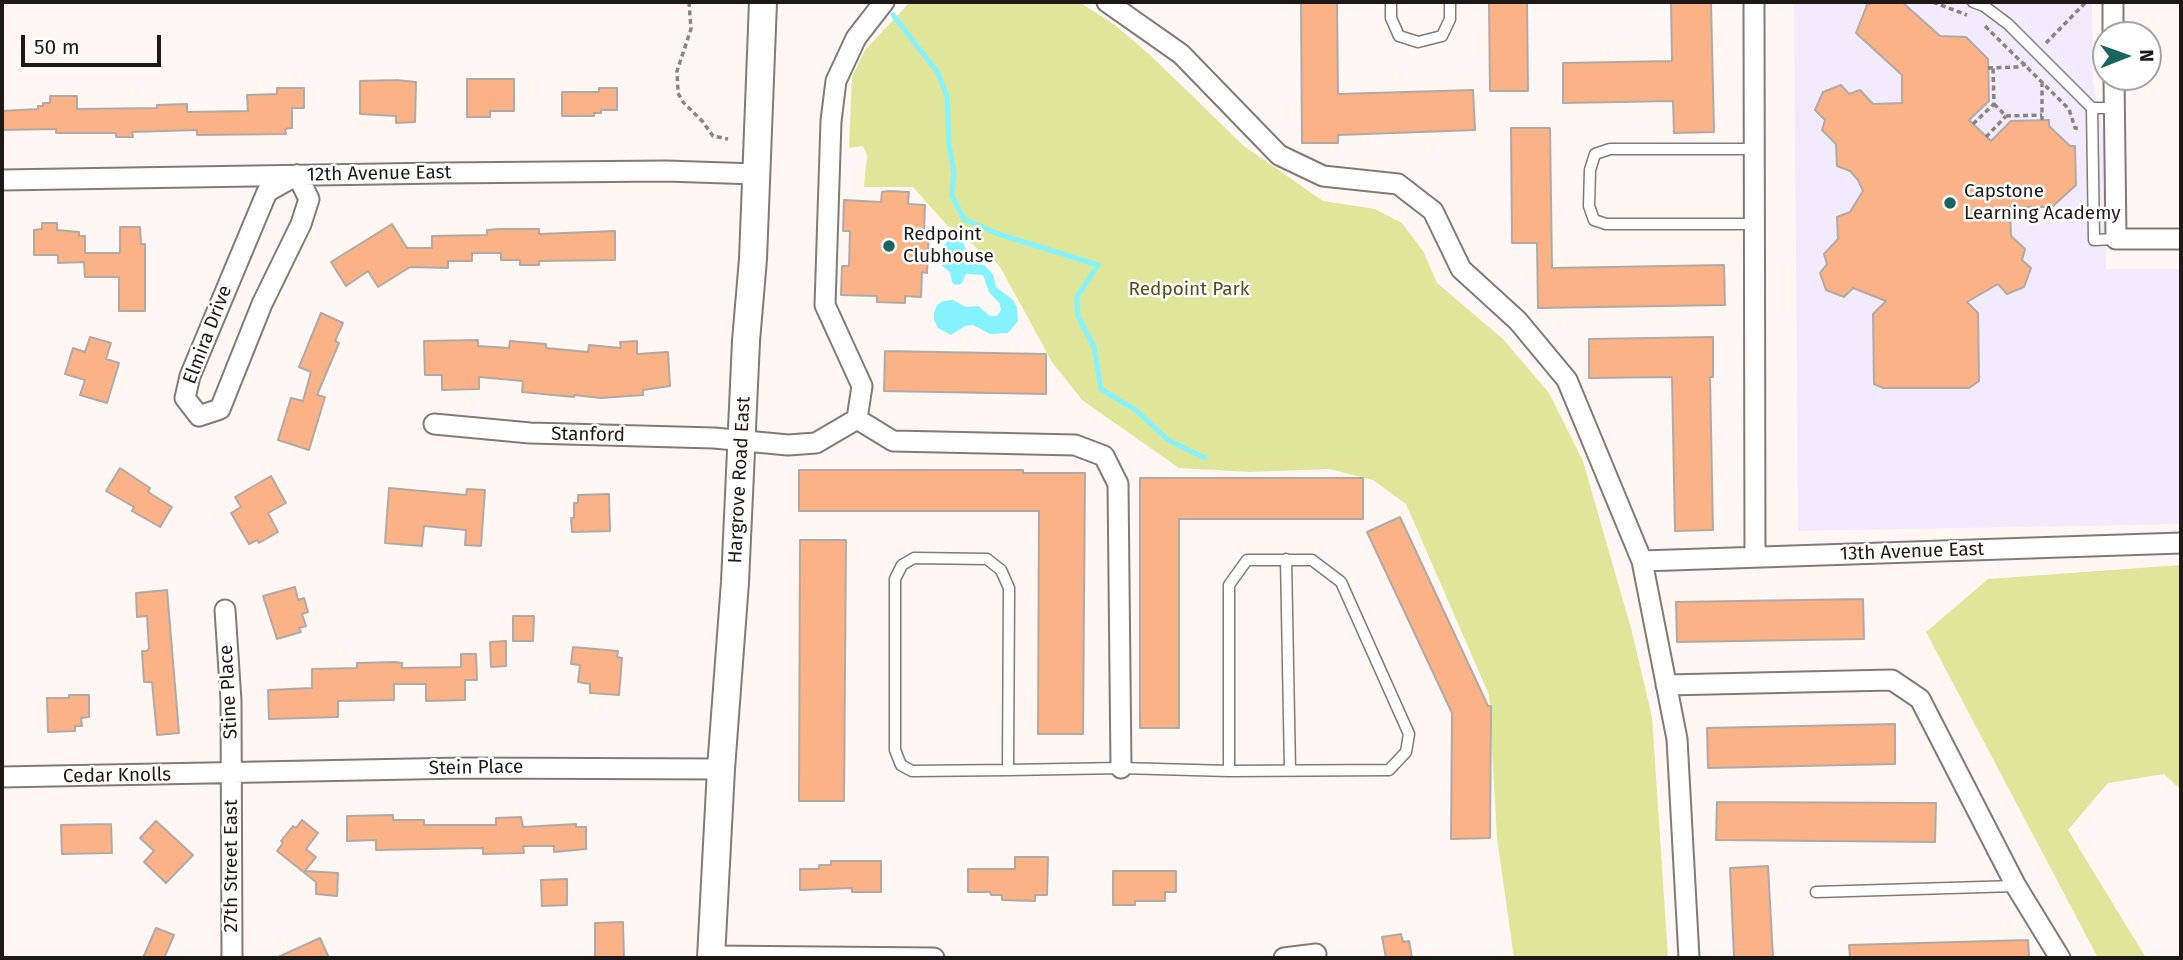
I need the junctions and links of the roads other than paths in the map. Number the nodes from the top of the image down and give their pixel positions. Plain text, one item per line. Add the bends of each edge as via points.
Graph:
1 (763, 2) edge
2 (884, 2) edge
3 (1107, 2) edge
4 (1391, 2) edge
5 (1450, 2) edge
6 (1754, 2) edge
7 (1973, 2) edge
8 (2113, 2) edge
9 (2113, 21) edge
10 (2114, 91) edge
11 (2092, 108) junction
12 (2114, 108) junction
13 (1754, 149) junction
14 (756, 174) junction
15 (297, 175) junction
16 (2, 180) edge
17 (1755, 224) junction
18 (2116, 239) junction
19 (2181, 239) edge
20 (857, 419) junction
21 (434, 424) dead end
22 (741, 440) junction
23 (2181, 543) edge
24 (1755, 557) junction
25 (1286, 559) junction
26 (1642, 561) junction
27 (225, 610) dead end
28 (1667, 685) junction
29 (1121, 768) junction
30 (721, 769) junction
31 (1008, 771) junction
32 (1228, 771) junction
33 (1290, 771) junction
34 (232, 774) junction
35 (2, 777) edge
36 (2016, 886) junction
37 (1816, 892) dead end
38 (1316, 954) dead end
39 (711, 957) edge
40 (232, 958) edge
41 (934, 958) edge
42 (1284, 958) edge
43 (1689, 958) edge
44 (2060, 958) edge

1 - 14 main road, Hargrove Road East
2 - 20 street via 856,38 835,81 831,121 825,304 862,386
3 - 26 street via 1181,54 1279,155 1322,176 1398,184 1433,211 1461,269 1518,321 1567,380
4 - 5 lane via 1391,18 1399,36 1418,42 1442,36 1450,19
6 - 13 street
7 - 11 lane via 2008,24
8 - 9 street
10 - 12 street
11 - 12 lane
11 - 18 lane via 2094,240
12 - 18 street
13 - 17 street
13 - 17 lane via 1609,149 1595,154 1589,205 1594,220 1606,224
14 - 15 street, 12th Avenue East
14 - 22 main road, Hargrove Road East
15 - 15 street, Elmira Drive via 267,192 190,376 185,398 200,416 220,409 262,304 301,224 309,198
15 - 16 street, 12th Avenue East
17 - 24 street
18 - 19 street
20 - 22 street, Stanford via 816,443
20 - 29 street via 893,441 1075,445 1104,456 1118,484
21 - 22 street, Stanford via 530,433
22 - 30 main road, Hargrove Road East
23 - 24 street, 13th Avenue East
24 - 26 street, 13th Avenue East
25 - 32 lane via 1247,560 1229,585
25 - 33 lane
25 - 33 lane via 1312,560 1341,582 1409,734 1406,752 1388,769
26 - 28 street
27 - 34 street, Stine Place
28 - 36 street via 1892,680 1920,699
28 - 43 street via 1677,739
29 - 31 lane
29 - 32 lane
30 - 34 street, Stein Place via 563,767
30 - 39 main road, Hargrove Road East
31 - 31 lane via 912,771 901,765 895,750 895,579 902,565 914,558 987,559 1001,570 1009,588
32 - 33 lane
34 - 35 street, Cedar Knolls
34 - 40 street, 27th Street East
36 - 37 lane
36 - 44 street
38 - 42 street
39 - 41 street

